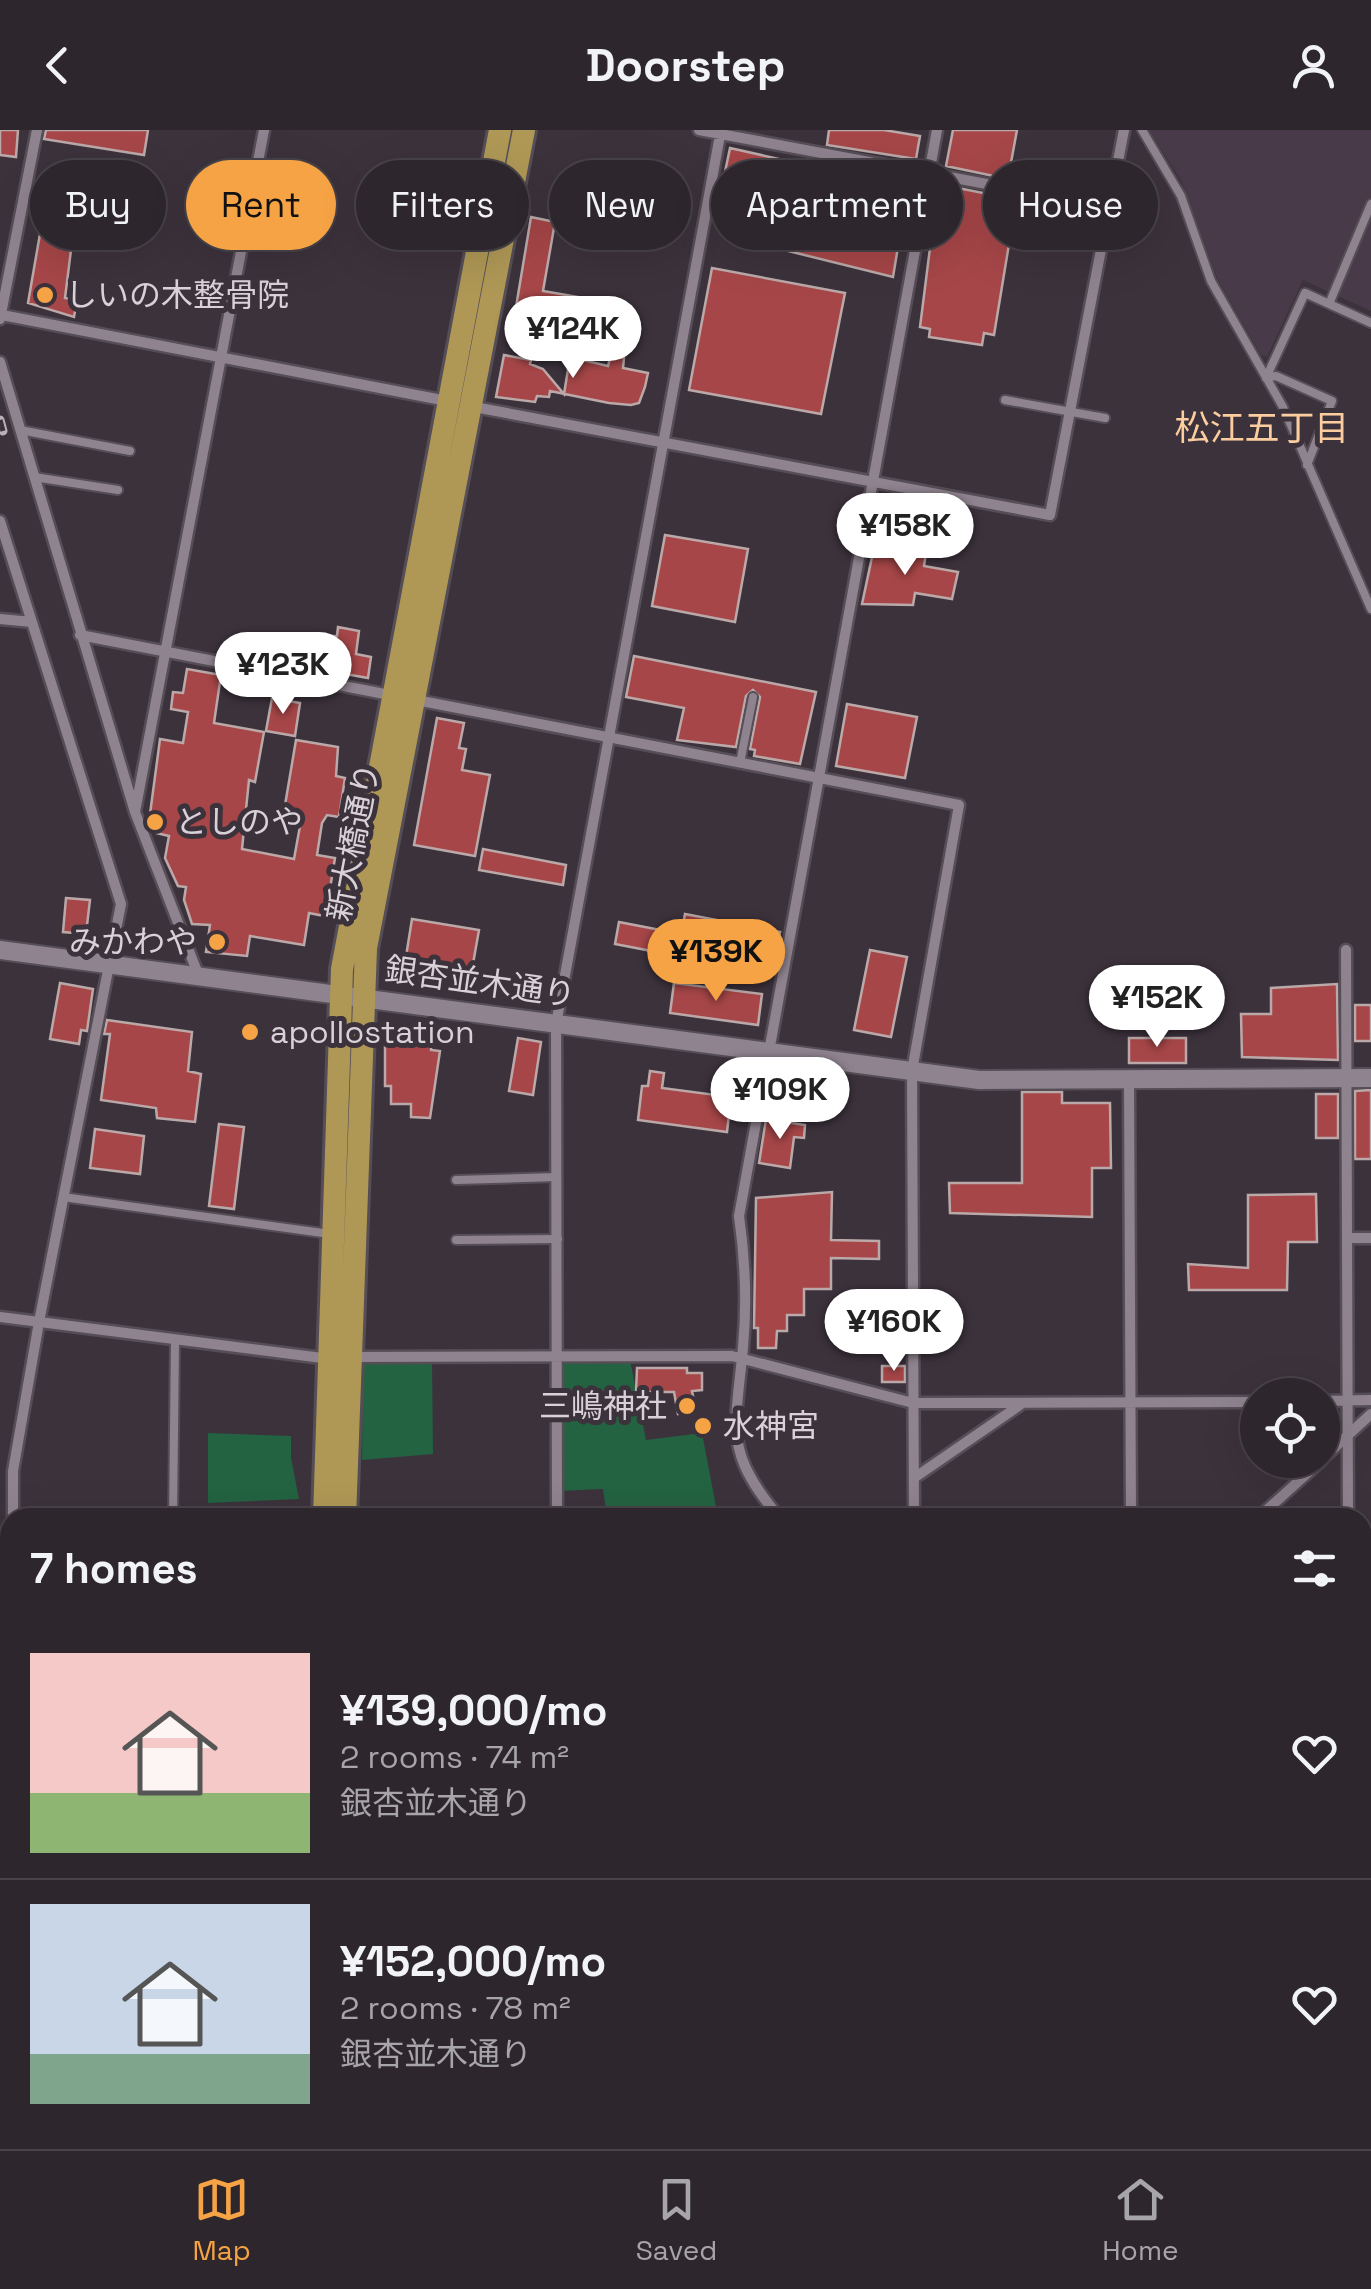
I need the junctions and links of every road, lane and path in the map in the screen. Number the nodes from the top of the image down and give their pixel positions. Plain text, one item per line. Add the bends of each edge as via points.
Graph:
1 (37, 130) edge
2 (264, 130) edge
3 (500, 130) edge
4 (524, 130) edge
5 (699, 130) edge
6 (936, 130) edge
7 (1124, 130) edge
8 (1142, 130) edge
9 (720, 132) edge
10 (862, 160) edge
11 (930, 160) edge
12 (1118, 160) edge
13 (1371, 204) edge
14 (914, 250) edge
15 (1101, 250) edge
16 (1329, 304) junction
17 (1, 318) edge
18 (1371, 323) edge
19 (220, 359) junction
20 (0, 362) edge
21 (1266, 378) junction
22 (1005, 400) dead end
23 (460, 404) junction
24 (1070, 412) junction
25 (1105, 418) dead end
26 (20, 430) junction
27 (666, 443) junction
28 (130, 451) dead end
29 (1306, 466) junction
30 (33, 476) junction
31 (872, 482) junction
32 (118, 490) dead end
33 (0, 521) edge
34 (1371, 609) edge
35 (0, 619) edge
36 (32, 622) junction
37 (80, 635) junction
38 (165, 652) junction
39 (753, 697) dead end
40 (404, 698) junction
41 (610, 738) junction
42 (740, 763) junction
43 (819, 778) junction
44 (135, 812) junction
45 (0, 950) edge
46 (1346, 950) dead end
47 (110, 963) junction
48 (198, 974) junction
49 (350, 994) junction
50 (556, 1024) junction
51 (768, 1051) junction
52 (912, 1071) junction
53 (1347, 1078) junction
54 (1371, 1078) edge
55 (1130, 1081) junction
56 (557, 1177) junction
57 (456, 1180) dead end
58 (64, 1197) junction
59 (330, 1234) junction
60 (1347, 1238) junction
61 (1371, 1238) edge
62 (558, 1239) junction
63 (456, 1240) dead end
64 (0, 1318) edge
65 (39, 1322) junction
66 (176, 1341) junction
67 (559, 1356) junction
68 (340, 1358) junction
69 (742, 1360) junction
70 (1371, 1400) edge
71 (1340, 1401) edge
72 (1348, 1401) junction
73 (1131, 1402) junction
74 (1240, 1402) edge
75 (913, 1403) junction
76 (1021, 1404) junction
77 (1371, 1414) edge
78 (1348, 1437) junction
79 (1340, 1444) edge
80 (914, 1478) junction
81 (1302, 1478) edge
82 (13, 1508) edge
83 (173, 1508) edge
84 (325, 1508) edge
85 (345, 1508) edge
86 (557, 1508) edge
87 (772, 1508) edge
88 (914, 1508) edge
89 (1131, 1508) edge
90 (1269, 1508) edge
91 (1348, 1508) edge

1 - 17 street
2 - 19 street
3 - 23 main road, 新大橋通り
4 - 23 main road, 新大橋通り
5 - 9 street
6 - 11 street
7 - 12 street
8 - 21 lane via 1181,196 1212,280
9 - 10 street
9 - 27 street
13 - 16 lane
14 - 31 street
15 - 24 street
16 - 18 lane
16 - 21 lane via 1305,293
17 - 19 street
19 - 23 street
19 - 38 street
20 - 26 street
21 - 29 lane
21 - 29 lane via 1276,376 1332,402
22 - 24 lane
23 - 27 street
23 - 40 main road, 新大橋通り
24 - 25 lane
24 - 31 street via 1050,515
26 - 28 lane
26 - 30 street
27 - 31 street
27 - 41 street
29 - 34 lane
30 - 32 lane
30 - 37 street
31 - 43 street
33 - 36 street
35 - 36 street
36 - 47 street via 121,904
37 - 38 street
37 - 44 street
38 - 40 street
38 - 44 street
39 - 42 lane
40 - 41 street
40 - 49 main road, 新大橋通り via 366,948
41 - 42 street
41 - 50 street
42 - 43 street
43 - 51 street
43 - 52 street via 959,805
44 - 48 street
45 - 47 street, 銀杏並木通り
46 - 53 street
47 - 48 street, 銀杏並木通り
47 - 58 street
48 - 49 street, 銀杏並木通り
49 - 50 street, 銀杏並木通り
49 - 59 main road, 新大橋通り
49 - 68 main road, 新大橋通り
50 - 51 street, 銀杏並木通り
50 - 56 street
51 - 52 street, 銀杏並木通り
51 - 69 street via 740,1216
52 - 55 street, 銀杏並木通り via 978,1080
52 - 75 street
53 - 54 street, 銀杏並木通り
53 - 55 street, 銀杏並木通り
53 - 60 street
55 - 73 street
56 - 57 lane
56 - 62 street
58 - 59 lane
58 - 65 street
59 - 68 main road, 新大橋通り
60 - 61 street
60 - 72 street
62 - 63 lane
62 - 67 street
64 - 65 street
65 - 66 street
65 - 82 street via 12,1471
66 - 68 street
66 - 83 lane
67 - 68 street
67 - 69 street
67 - 86 street
68 - 84 main road, 新大橋通り
68 - 85 main road, 新大橋通り
69 - 75 street
69 - 87 street via 734,1429 745,1472
70 - 72 street
71 - 72 street
72 - 78 street
73 - 74 street
73 - 76 street
73 - 89 street
75 - 76 street
75 - 80 street
76 - 80 street
77 - 78 street
78 - 79 street
78 - 91 street
80 - 88 street
81 - 90 street

